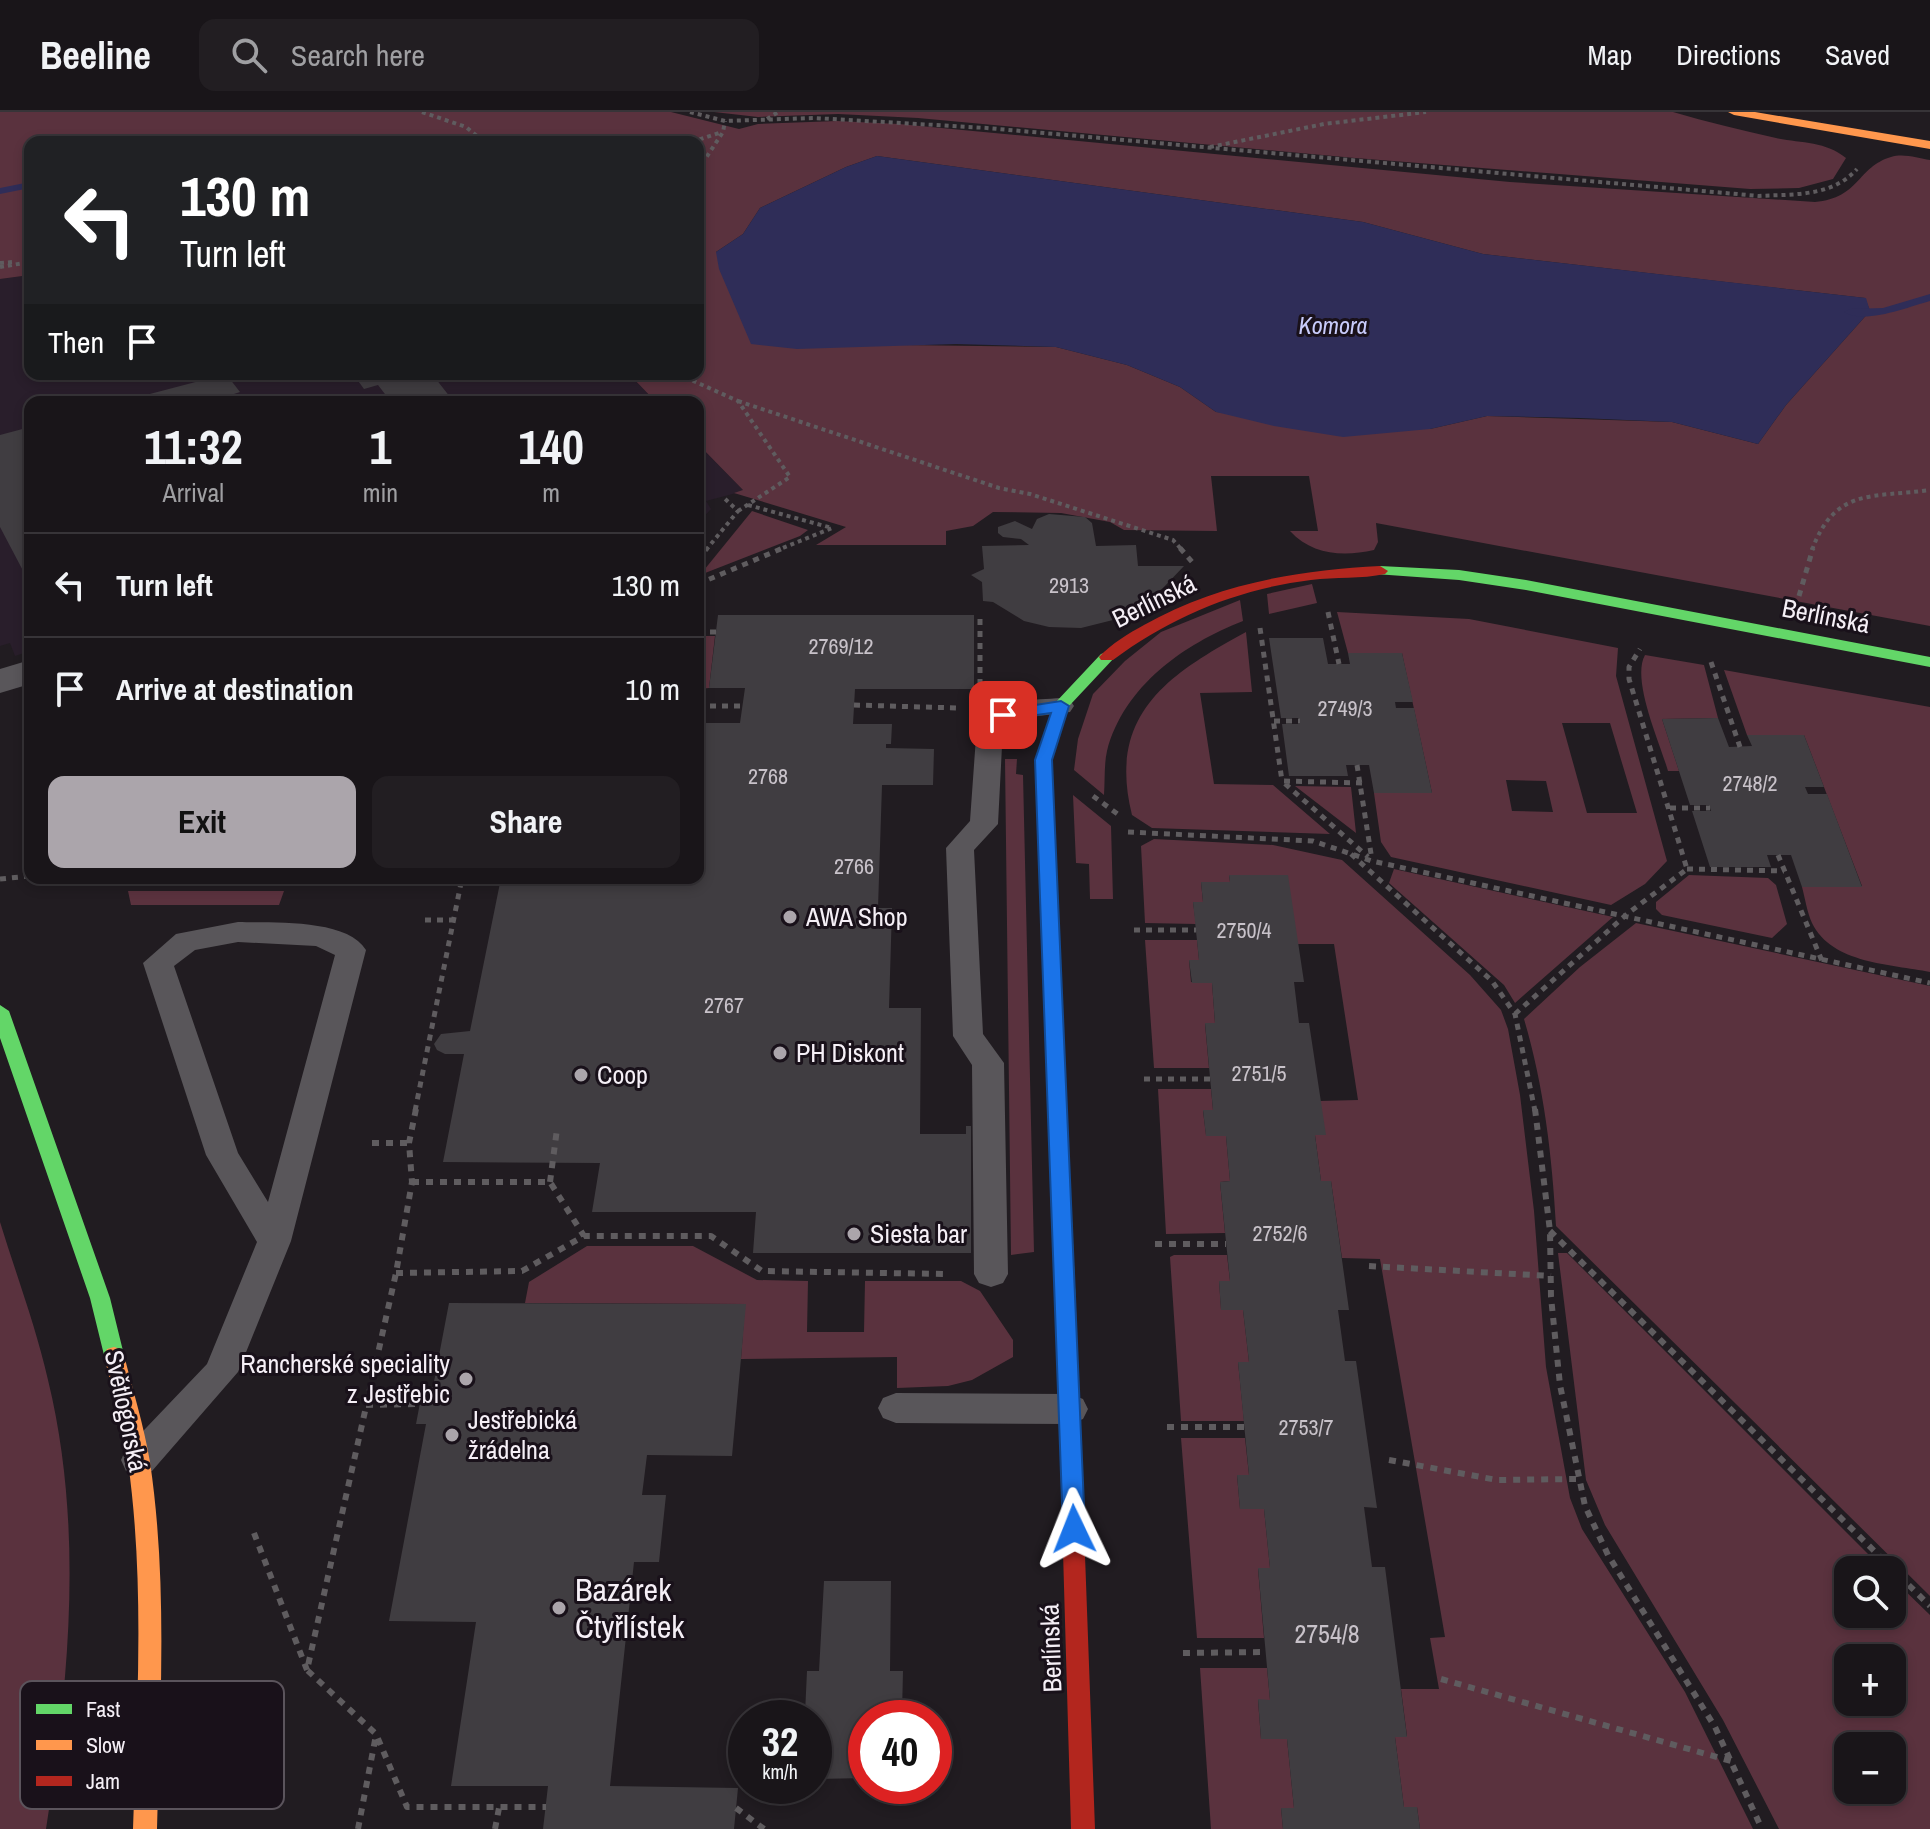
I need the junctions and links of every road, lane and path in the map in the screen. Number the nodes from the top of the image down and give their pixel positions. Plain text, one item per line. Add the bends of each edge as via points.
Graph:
1 (422, 112) edge
2 (690, 112) edge
3 (778, 112) edge
4 (1426, 112) edge
5 (1734, 112) edge
6 (766, 120) junction
7 (725, 121) junction
8 (723, 132) junction
9 (477, 136) edge
10 (704, 138) edge
11 (1930, 145) edge
12 (1205, 149) junction
13 (704, 161) edge
14 (1847, 180) dead end
15 (24, 262) edge
16 (0, 265) edge
17 (691, 380) edge
18 (738, 401) junction
19 (1930, 490) edge
20 (723, 497) dead end
21 (748, 505) junction
22 (738, 511) junction
23 (704, 553) edge
24 (704, 581) edge
25 (1252, 589) junction
26 (1224, 597) junction
27 (980, 619) dead end
28 (704, 632) edge
29 (716, 632) dead end
30 (1785, 635) junction
31 (1640, 649) dead end
32 (1336, 652) dead end
33 (1711, 662) dead end
34 (1930, 662) edge
35 (1339, 664) dead end
36 (24, 674) edge
37 (0, 681) edge
38 (980, 687) dead end
39 (854, 705) dead end
40 (704, 706) edge
41 (742, 706) dead end
42 (1061, 706) junction
43 (1274, 721) junction
44 (1300, 721) dead end
45 (990, 723) junction
46 (1740, 747) dead end
47 (1357, 765) dead end
48 (1282, 781) junction
49 (1362, 783) junction
50 (1086, 792) dead end
51 (1670, 808) junction
52 (1710, 808) dead end
53 (1119, 815) dead end
54 (1128, 832) dead end
55 (1351, 854) junction
56 (1778, 855) dead end
57 (1372, 861) junction
58 (1687, 869) junction
59 (1784, 871) junction
60 (24, 877) edge
61 (0, 879) edge
62 (461, 884) edge
63 (1627, 914) junction
64 (425, 920) dead end
65 (456, 920) junction
66 (1134, 930) dead end
67 (1196, 930) dead end
68 (1822, 961) junction
69 (1930, 983) edge
70 (0, 1011) edge
71 (1515, 1014) junction
72 (7, 1048) edge
73 (1144, 1079) dead end
74 (1210, 1079) dead end
75 (557, 1129) dead end
76 (372, 1143) dead end
77 (409, 1143) junction
78 (412, 1182) junction
79 (550, 1182) junction
80 (1550, 1231) junction
81 (584, 1236) junction
82 (274, 1241) junction
83 (1155, 1244) dead end
84 (1226, 1244) dead end
85 (1369, 1266) dead end
86 (396, 1273) junction
87 (991, 1274) joint
88 (1551, 1276) junction
89 (420, 1404) dead end
90 (366, 1405) junction
91 (896, 1408) dead end
92 (1070, 1409) junction
93 (1167, 1427) dead end
94 (1244, 1427) dead end
95 (139, 1460) junction
96 (1389, 1460) dead end
97 (1576, 1479) junction
98 (254, 1533) dead end
99 (1930, 1606) edge
100 (1265, 1652) dead end
101 (1183, 1653) dead end
102 (307, 1670) junction
103 (1441, 1679) dead end
104 (149, 1681) edge
105 (376, 1734) junction
106 (1732, 1761) junction
107 (546, 1807) dead end
108 (499, 1808) junction
109 (736, 1808) dead end
110 (145, 1809) edge
111 (145, 1829) edge
112 (358, 1829) edge
113 (495, 1829) edge
114 (764, 1829) edge
115 (1083, 1829) edge
116 (1762, 1829) edge

1 - 9 path
2 - 7 path
3 - 6 path
4 - 12 path via 1324,124
5 - 11 street
6 - 7 path
6 - 12 path via 880,119
7 - 8 path
8 - 10 path
8 - 13 path
12 - 14 path via 1759,196 1820,192
15 - 16 path
17 - 18 path
18 - 21 path via 790,477
18 - 26 path via 1173,540
19 - 30 path via 1861,499 1834,510 1821,531
20 - 22 path
21 - 22 path
21 - 24 path via 832,528
22 - 23 path
25 - 26 street, Berlínská
25 - 30 street, Berlínská via 1355,571 1450,575
25 - 43 path
26 - 42 street, Berlínská via 1140,630 1088,671
27 - 38 path
28 - 29 path
30 - 34 street, Berlínská
31 - 51 path via 1629,667 1629,679
32 - 35 path
33 - 46 path
36 - 37 street
39 - 45 path via 970,708
40 - 41 path
42 - 45 lane via 1018,710
42 - 92 street, Berlínská via 1043,760
43 - 44 path
43 - 48 path
45 - 87 lane via 984,824 960,848 968,1036 988,1063
47 - 49 path
48 - 49 path
48 - 57 path
49 - 57 path
50 - 53 path
51 - 52 path
51 - 58 path
54 - 55 path via 1313,841
55 - 57 path
55 - 71 path via 1492,981
56 - 59 path
57 - 63 path
58 - 59 path
58 - 63 path
59 - 68 path
60 - 61 path
62 - 65 path
63 - 68 path
63 - 71 path
64 - 65 path
65 - 77 path
66 - 67 path
68 - 69 path
70 - 72 street, Světlogorská
71 - 80 path via 1533,1095
72 - 95 street, Světlogorská via 100,1298
73 - 74 path
75 - 79 path
76 - 77 path
77 - 78 path
78 - 79 path
78 - 86 path
79 - 81 path
80 - 88 path
80 - 99 path
81 - 86 path via 522,1271
81 - 87 path via 711,1236 762,1271
82 - 82 lane via 222,1155 158,963 186,941 238,932 321,936 351,950
82 - 95 lane via 221,1372
83 - 84 path
85 - 88 path
86 - 90 path
88 - 97 path
89 - 90 path
90 - 102 path
91 - 92 lane
92 - 115 street, Berlínská
93 - 94 path
95 - 104 street, Světlogorská via 147,1532
96 - 97 path via 1497,1480
97 - 106 path via 1593,1530 1708,1713
98 - 102 path
100 - 101 path
102 - 105 path
103 - 106 path
105 - 108 path via 407,1807
105 - 112 path
106 - 116 path
107 - 108 path
108 - 113 path
109 - 114 path
110 - 111 street, Světlogorská

